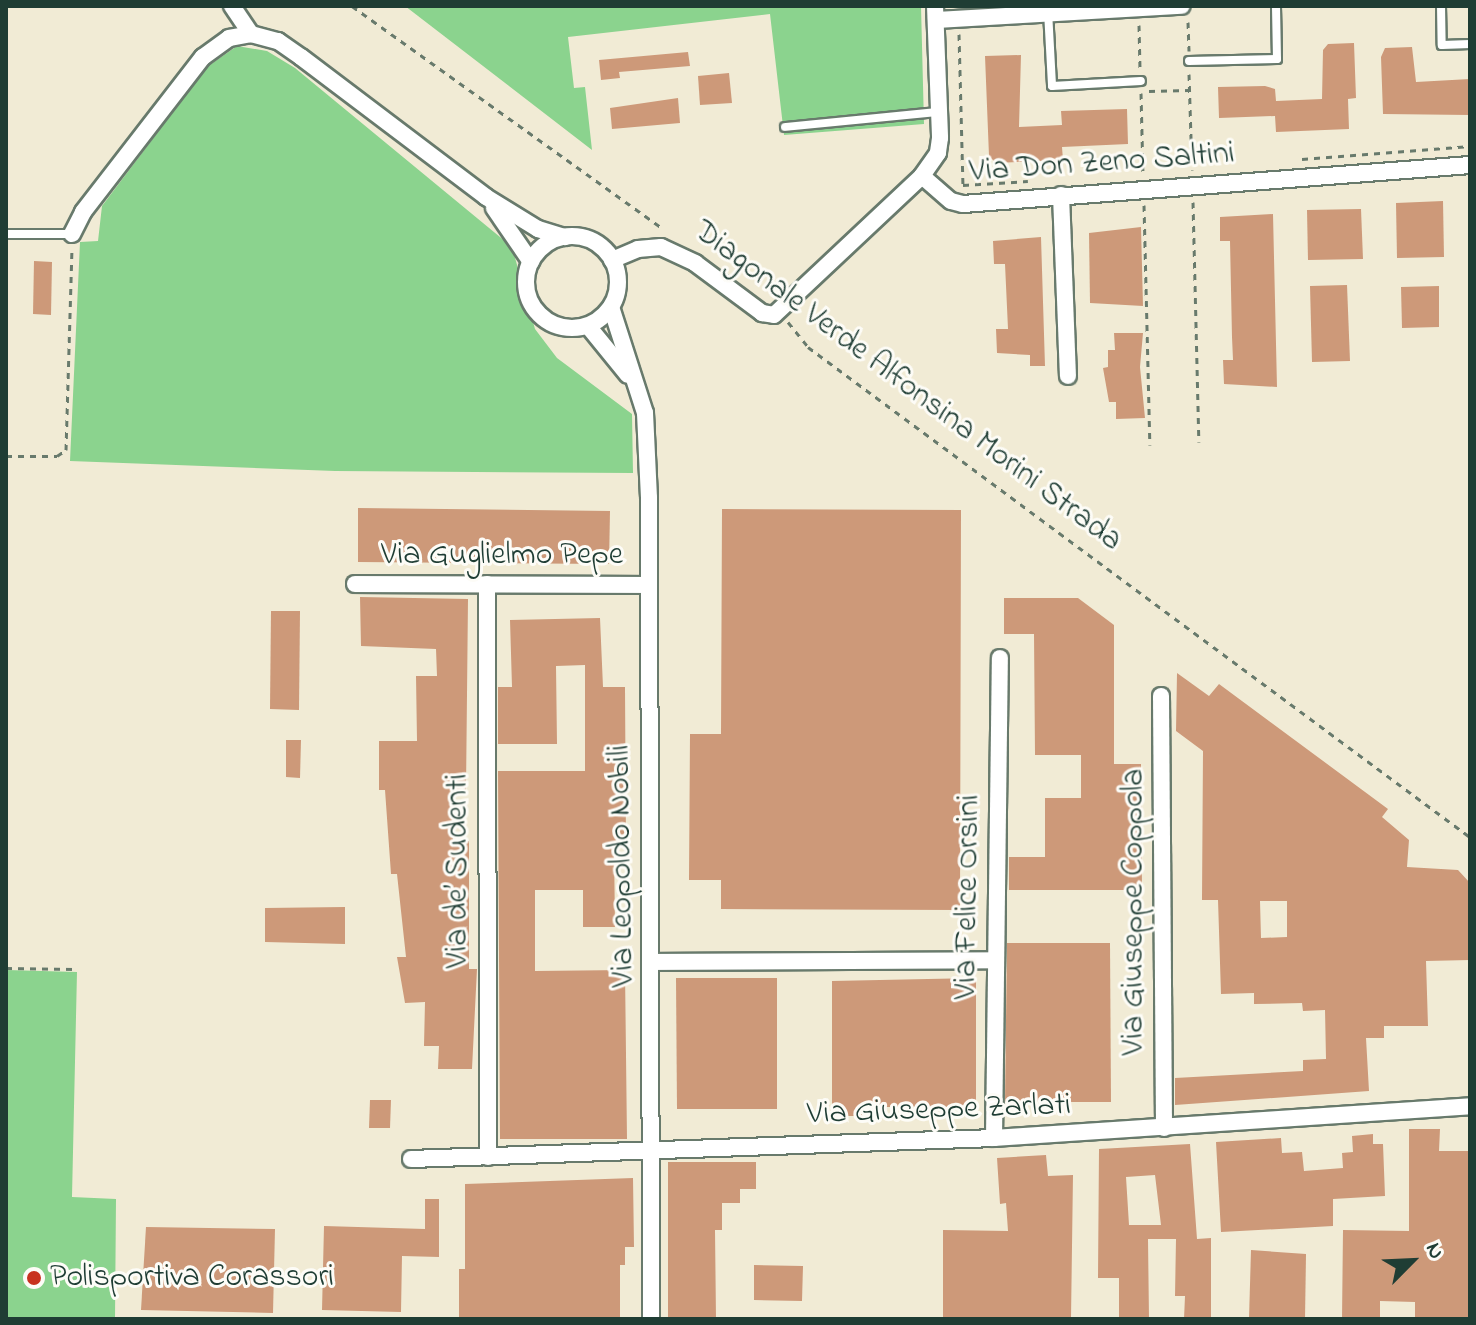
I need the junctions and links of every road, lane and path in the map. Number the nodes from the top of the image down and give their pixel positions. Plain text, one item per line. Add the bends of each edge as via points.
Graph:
1 (232, 6) edge
2 (352, 6) edge
3 (1276, 6) edge
4 (1441, 6) edge
5 (1139, 9) junction
6 (1048, 11) edge
7 (936, 13) edge
8 (1185, 13) edge
9 (959, 20) junction
10 (251, 34) junction
11 (1470, 44) edge
12 (1189, 61) junction
13 (1141, 86) junction
14 (1190, 90) junction
15 (939, 112) junction
16 (785, 127) dead end
17 (1470, 146) edge
18 (1300, 160) dead end
19 (1470, 165) edge
20 (1207, 167) dead end
21 (1192, 168) junction
22 (1180, 169) dead end
23 (1155, 171) dead end
24 (1128, 173) dead end
25 (922, 176) junction
26 (1038, 180) dead end
27 (1143, 180) junction
28 (1192, 186) junction
29 (1061, 195) junction
30 (486, 197) junction
31 (669, 233) dead end
32 (6, 234) edge
33 (72, 234) junction
34 (565, 237) junction
35 (612, 260) junction
36 (531, 262) junction
37 (611, 307) junction
38 (780, 311) junction
39 (588, 326) junction
40 (1068, 376) dead end
41 (645, 413) junction
42 (1199, 442) dead end
43 (1150, 445) dead end
44 (6, 456) edge
45 (355, 584) dead end
46 (487, 584) junction
47 (648, 585) junction
48 (1000, 658) dead end
49 (1161, 696) dead end
50 (1470, 837) edge
51 (996, 960) junction
52 (652, 962) junction
53 (6, 968) edge
54 (75, 969) dead end
55 (1470, 1106) edge
56 (1164, 1128) junction
57 (994, 1138) junction
58 (651, 1150) junction
59 (488, 1157) junction
60 (411, 1159) dead end
61 (651, 1319) edge

1 - 10 street
2 - 31 path, Diagonale Verde Alfonsina Morini Strada
3 - 12 lane via 1277,59
4 - 11 lane via 1442,45
5 - 6 street
5 - 8 street
5 - 13 path
6 - 9 street
6 - 13 lane via 1052,86
7 - 9 street
7 - 15 street, Via Don Zeno Saltini
8 - 12 path
9 - 26 path via 963,185
10 - 30 street via 278,41
10 - 33 street via 229,38 203,57 83,212
12 - 14 path
13 - 14 path
13 - 27 path
14 - 21 path
15 - 16 lane
15 - 25 street, Via Don Zeno Saltini via 938,153
17 - 18 path
19 - 28 street, Via Don Zeno Saltini
20 - 21 path
21 - 22 path
21 - 28 path
23 - 27 path
24 - 27 path
25 - 29 street, Via Don Zeno Saltini via 963,204
25 - 38 street
27 - 28 street, Via Don Zeno Saltini
27 - 29 street, Via Don Zeno Saltini
27 - 43 path
28 - 42 path
29 - 40 street
30 - 34 street via 538,229
30 - 36 street
32 - 33 lane
33 - 44 path via 66,450 57,456
34 - 35 street via 592,241
34 - 36 street via 549,243
35 - 37 street via 618,279
35 - 38 street via 661,247 695,263 762,313
36 - 39 street via 527,289 538,313 561,327
37 - 39 street
37 - 41 street, Via Leopoldo Nobili
38 - 50 path, Diagonale Verde Alfonsina Morini Strada via 808,347
39 - 41 street, Via Leopoldo Nobili via 624,365
41 - 47 street, Via Leopoldo Nobili
45 - 46 street, Via Guglielmo Pepe
46 - 47 street, Via Guglielmo Pepe
46 - 59 street, Via de’ Sudenti
47 - 52 street, Via Leopoldo Nobili
48 - 51 street, Via Felice Orsini
49 - 56 street, Via Giuseppe Coppola
51 - 52 street
51 - 57 street, Via Felice Orsini
52 - 58 street, Via Leopoldo Nobili
53 - 54 path
55 - 56 street, Via Giuseppe Zarlati
56 - 57 street, Via Giuseppe Zarlati
57 - 58 street, Via Giuseppe Zarlati
58 - 59 street, Via Giuseppe Zarlati
58 - 61 street, Via Leopoldo Nobili
59 - 60 street, Via Giuseppe Zarlati

